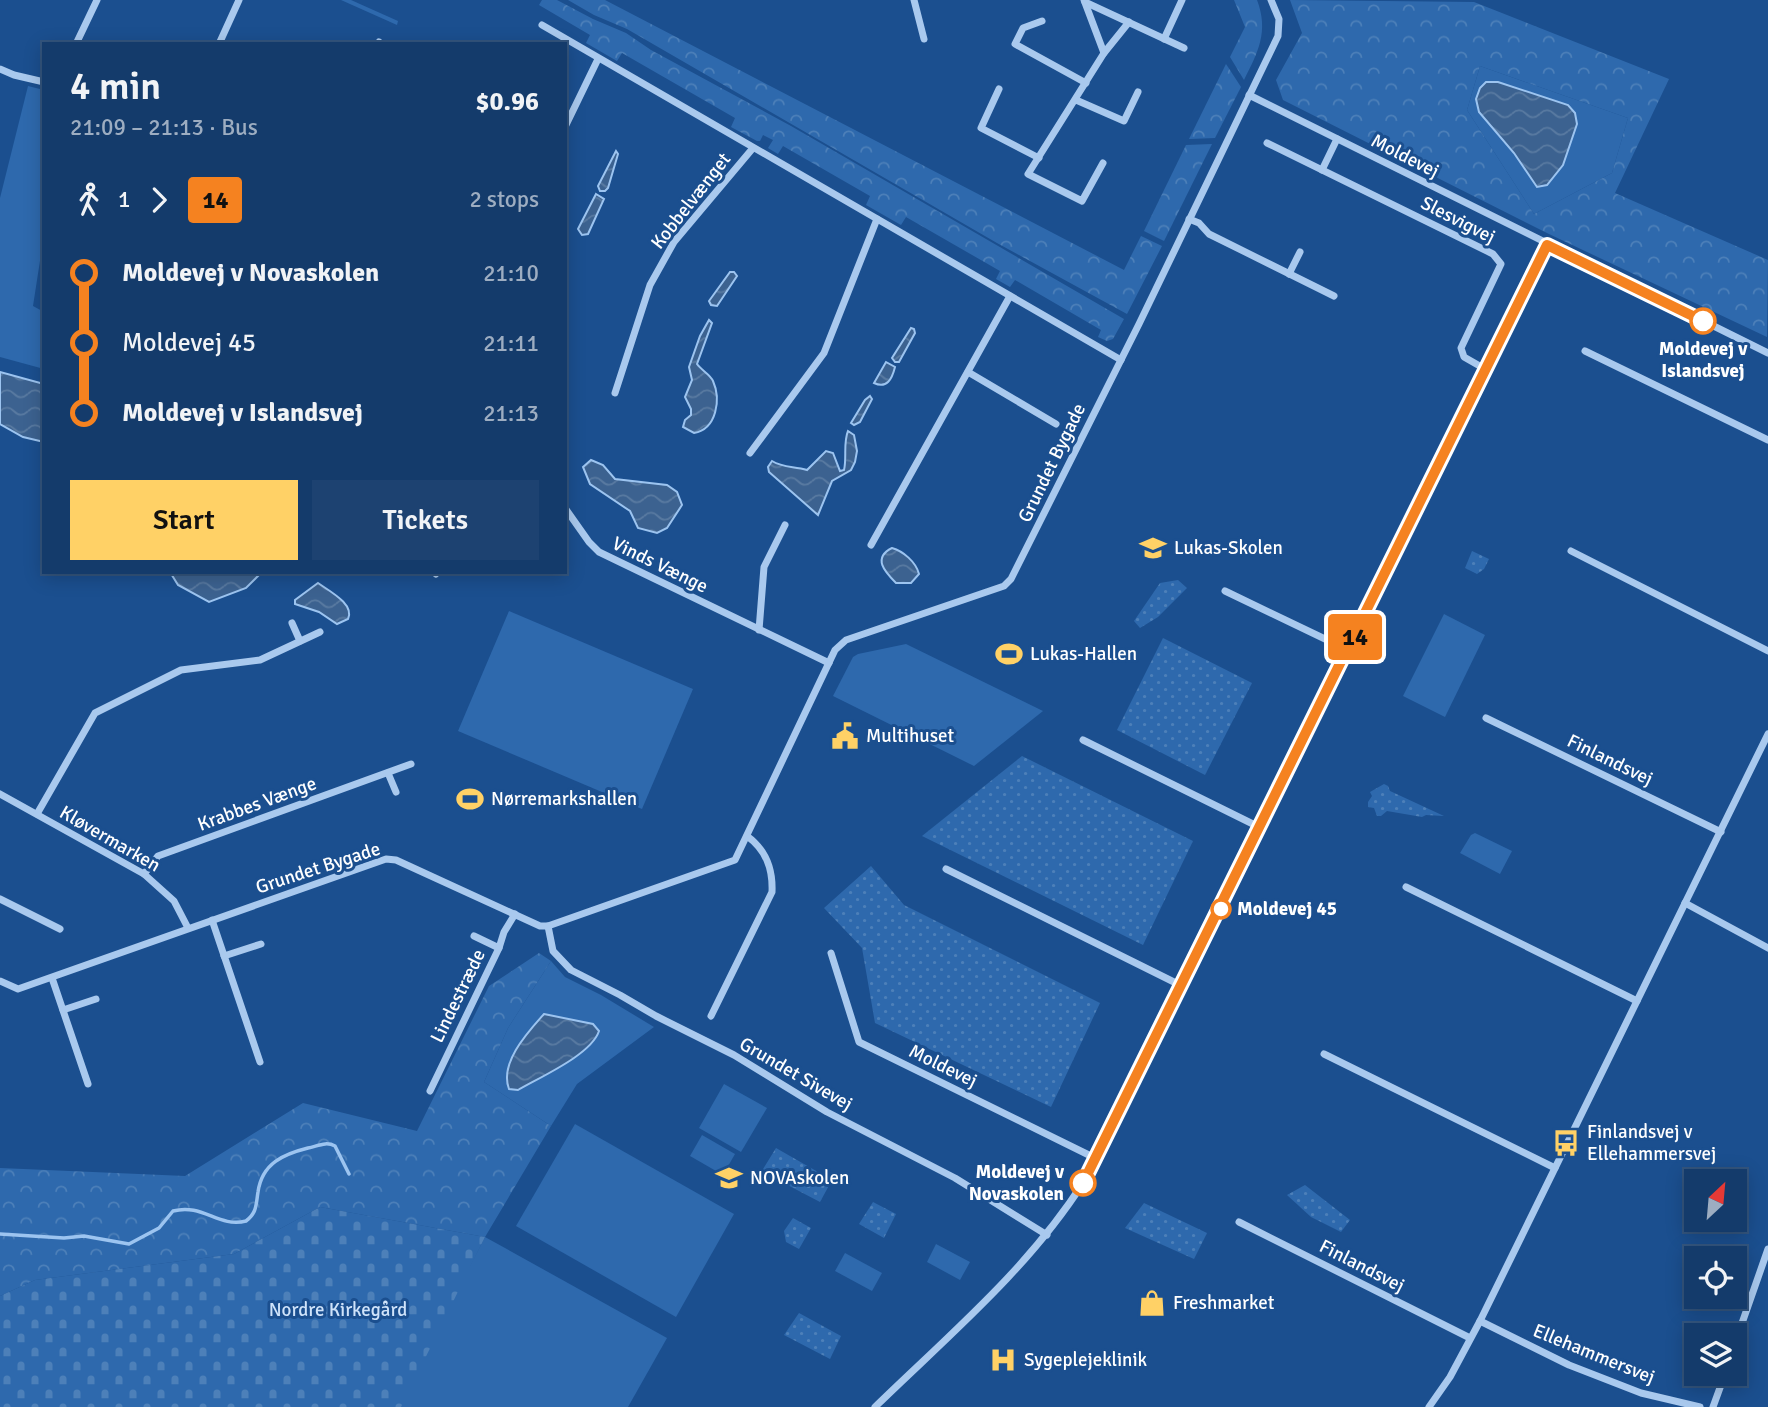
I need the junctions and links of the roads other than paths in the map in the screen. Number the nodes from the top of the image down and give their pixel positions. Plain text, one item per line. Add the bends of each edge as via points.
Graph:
1 (97, 0) edge
2 (239, 0) edge
3 (915, 0) edge
4 (1182, 0) edge
5 (1271, 0) edge
6 (1085, 1) edge
7 (1042, 21) dead end
8 (1129, 22) junction
9 (541, 25) dead end
10 (924, 39) dead end
11 (1164, 39) junction
12 (77, 42) edge
13 (220, 42) edge
14 (1184, 48) dead end
15 (1104, 53) junction
16 (598, 58) junction
17 (0, 69) edge
18 (42, 82) edge
19 (1086, 83) junction
20 (999, 89) dead end
21 (1138, 92) dead end
22 (1249, 95) junction
23 (1076, 100) junction
24 (567, 123) edge
25 (1338, 139) junction
26 (1267, 143) dead end
27 (753, 148) junction
28 (1039, 158) junction
29 (1103, 163) dead end
30 (1322, 170) junction
31 (877, 219) junction
32 (1189, 219) junction
33 (1547, 245) junction
34 (1300, 253) dead end
35 (1289, 274) junction
36 (1010, 296) junction
37 (1334, 296) dead end
38 (1585, 351) dead end
39 (1768, 353) edge
40 (1121, 360) junction
41 (1485, 369) junction
42 (968, 372) junction
43 (615, 393) dead end
44 (1056, 424) dead end
45 (1768, 440) edge
46 (750, 453) dead end
47 (1430, 481) dead end
48 (567, 511) edge
49 (1414, 514) dead end
50 (785, 525) dead end
51 (871, 545) dead end
52 (1571, 551) dead end
53 (1225, 591) dead end
54 (292, 623) dead end
55 (759, 630) junction
56 (320, 632) dead end
57 (300, 641) junction
58 (1348, 650) junction
59 (1768, 650) edge
60 (829, 663) junction
61 (1486, 718) dead end
62 (1768, 734) edge
63 (1083, 740) dead end
64 (411, 764) dead end
65 (388, 772) junction
66 (396, 792) dead end
67 (0, 794) edge
68 (37, 814) junction
69 (1261, 828) junction
70 (1720, 832) junction
71 (747, 836) junction
72 (946, 869) dead end
73 (144, 874) junction
74 (1406, 887) dead end
75 (0, 899) edge
76 (1685, 903) junction
77 (515, 914) junction
78 (212, 920) junction
79 (548, 926) junction
80 (188, 928) junction
81 (60, 929) dead end
82 (474, 936) dead end
83 (261, 944) dead end
84 (499, 948) junction
85 (1768, 948) edge
86 (831, 953) dead end
87 (224, 956) junction
88 (52, 978) junction
89 (0, 981) edge
90 (1182, 986) junction
91 (96, 999) dead end
92 (1637, 1001) junction
93 (63, 1010) junction
94 (711, 1016) dead end
95 (1324, 1054) dead end
96 (260, 1062) dead end
97 (88, 1084) dead end
98 (430, 1091) dead end
99 (1097, 1159) junction
100 (1555, 1168) junction
101 (1239, 1222) dead end
102 (1047, 1235) junction
103 (1768, 1249) edge
104 (1480, 1321) junction
105 (1742, 1323) edge
106 (1470, 1338) junction
107 (1720, 1386) edge
108 (876, 1407) edge
109 (1429, 1407) edge
110 (1700, 1407) edge
111 (1713, 1407) edge

1 - 12 street
2 - 13 street
3 - 10 street
4 - 11 street
5 - 22 street, Grundet Bygade via 1279,19 1278,36
6 - 8 street
6 - 15 street
7 - 19 street via 1023,28 1015,44
8 - 11 street
8 - 15 street
9 - 16 street, Kobbelvænget
11 - 14 street
15 - 19 street
16 - 24 street
16 - 27 street, Kobbelvænget
17 - 18 street
19 - 23 street
20 - 28 street via 981,128
21 - 23 street via 1124,121
22 - 25 street, Moldevej
22 - 32 street, Grundet Bygade
23 - 28 street
25 - 30 street
25 - 33 street, Moldevej
26 - 30 street, Slesvigvej
27 - 31 street, Kobbelvænget
27 - 43 street, Kobbelvænget via 674,242 650,285
28 - 29 street via 1028,174 1082,201
30 - 41 street, Slesvigvej via 1493,254 1501,264 1461,348 1464,357
31 - 36 street, Kobbelvænget
31 - 46 street via 824,354
32 - 35 street via 1209,234
32 - 40 street, Grundet Bygade
33 - 39 street, Moldevej
33 - 41 street
34 - 35 street
35 - 37 street
36 - 40 street, Kobbelvænget
36 - 42 street
38 - 45 street
40 - 60 street, Grundet Bygade via 1011,579 1003,586 846,640
41 - 47 street
42 - 44 street
42 - 51 street
48 - 55 street, Vinds Vænge via 598,552
49 - 58 street
50 - 55 street via 764,567
52 - 59 street
53 - 58 street
54 - 57 street
55 - 60 street, Vinds Vænge
56 - 57 street
57 - 68 street via 260,660 181,670 95,712
58 - 69 street
60 - 71 street, Grundet Bygade
61 - 70 street, Finlandsvej
62 - 70 street
63 - 69 street
64 - 65 street, Krabbes Vænge
65 - 66 street
65 - 73 street, Krabbes Vænge via 158,856
67 - 68 street, Kløvermarken
68 - 73 street, Kløvermarken
69 - 90 street
70 - 76 street
71 - 79 street, Grundet Bygade via 735,860
71 - 94 street via 770,865 772,892
72 - 90 street
73 - 80 street, Kløvermarken via 174,901
74 - 92 street
75 - 81 street
76 - 85 street
76 - 92 street
77 - 78 street, Grundet Bygade via 386,859
77 - 79 street, Grundet Bygade
77 - 84 street, Lindestræde
78 - 80 street, Grundet Bygade
78 - 87 street
79 - 102 street, Grundet Sivevej via 553,951 571,970 955,1178
80 - 88 street, Grundet Bygade
82 - 84 street
83 - 87 street
84 - 98 street, Lindestræde
86 - 99 street, Moldevej via 859,1042
87 - 96 street
88 - 89 street, Grundet Bygade via 18,989
88 - 93 street
90 - 99 street
91 - 93 street
92 - 100 street
93 - 97 street
95 - 100 street
99 - 102 street
100 - 104 street
101 - 106 street, Finlandsvej
102 - 108 street
103 - 105 street
104 - 106 street
104 - 110 street, Ellehammersvej via 1641,1393
106 - 109 street
107 - 111 street

